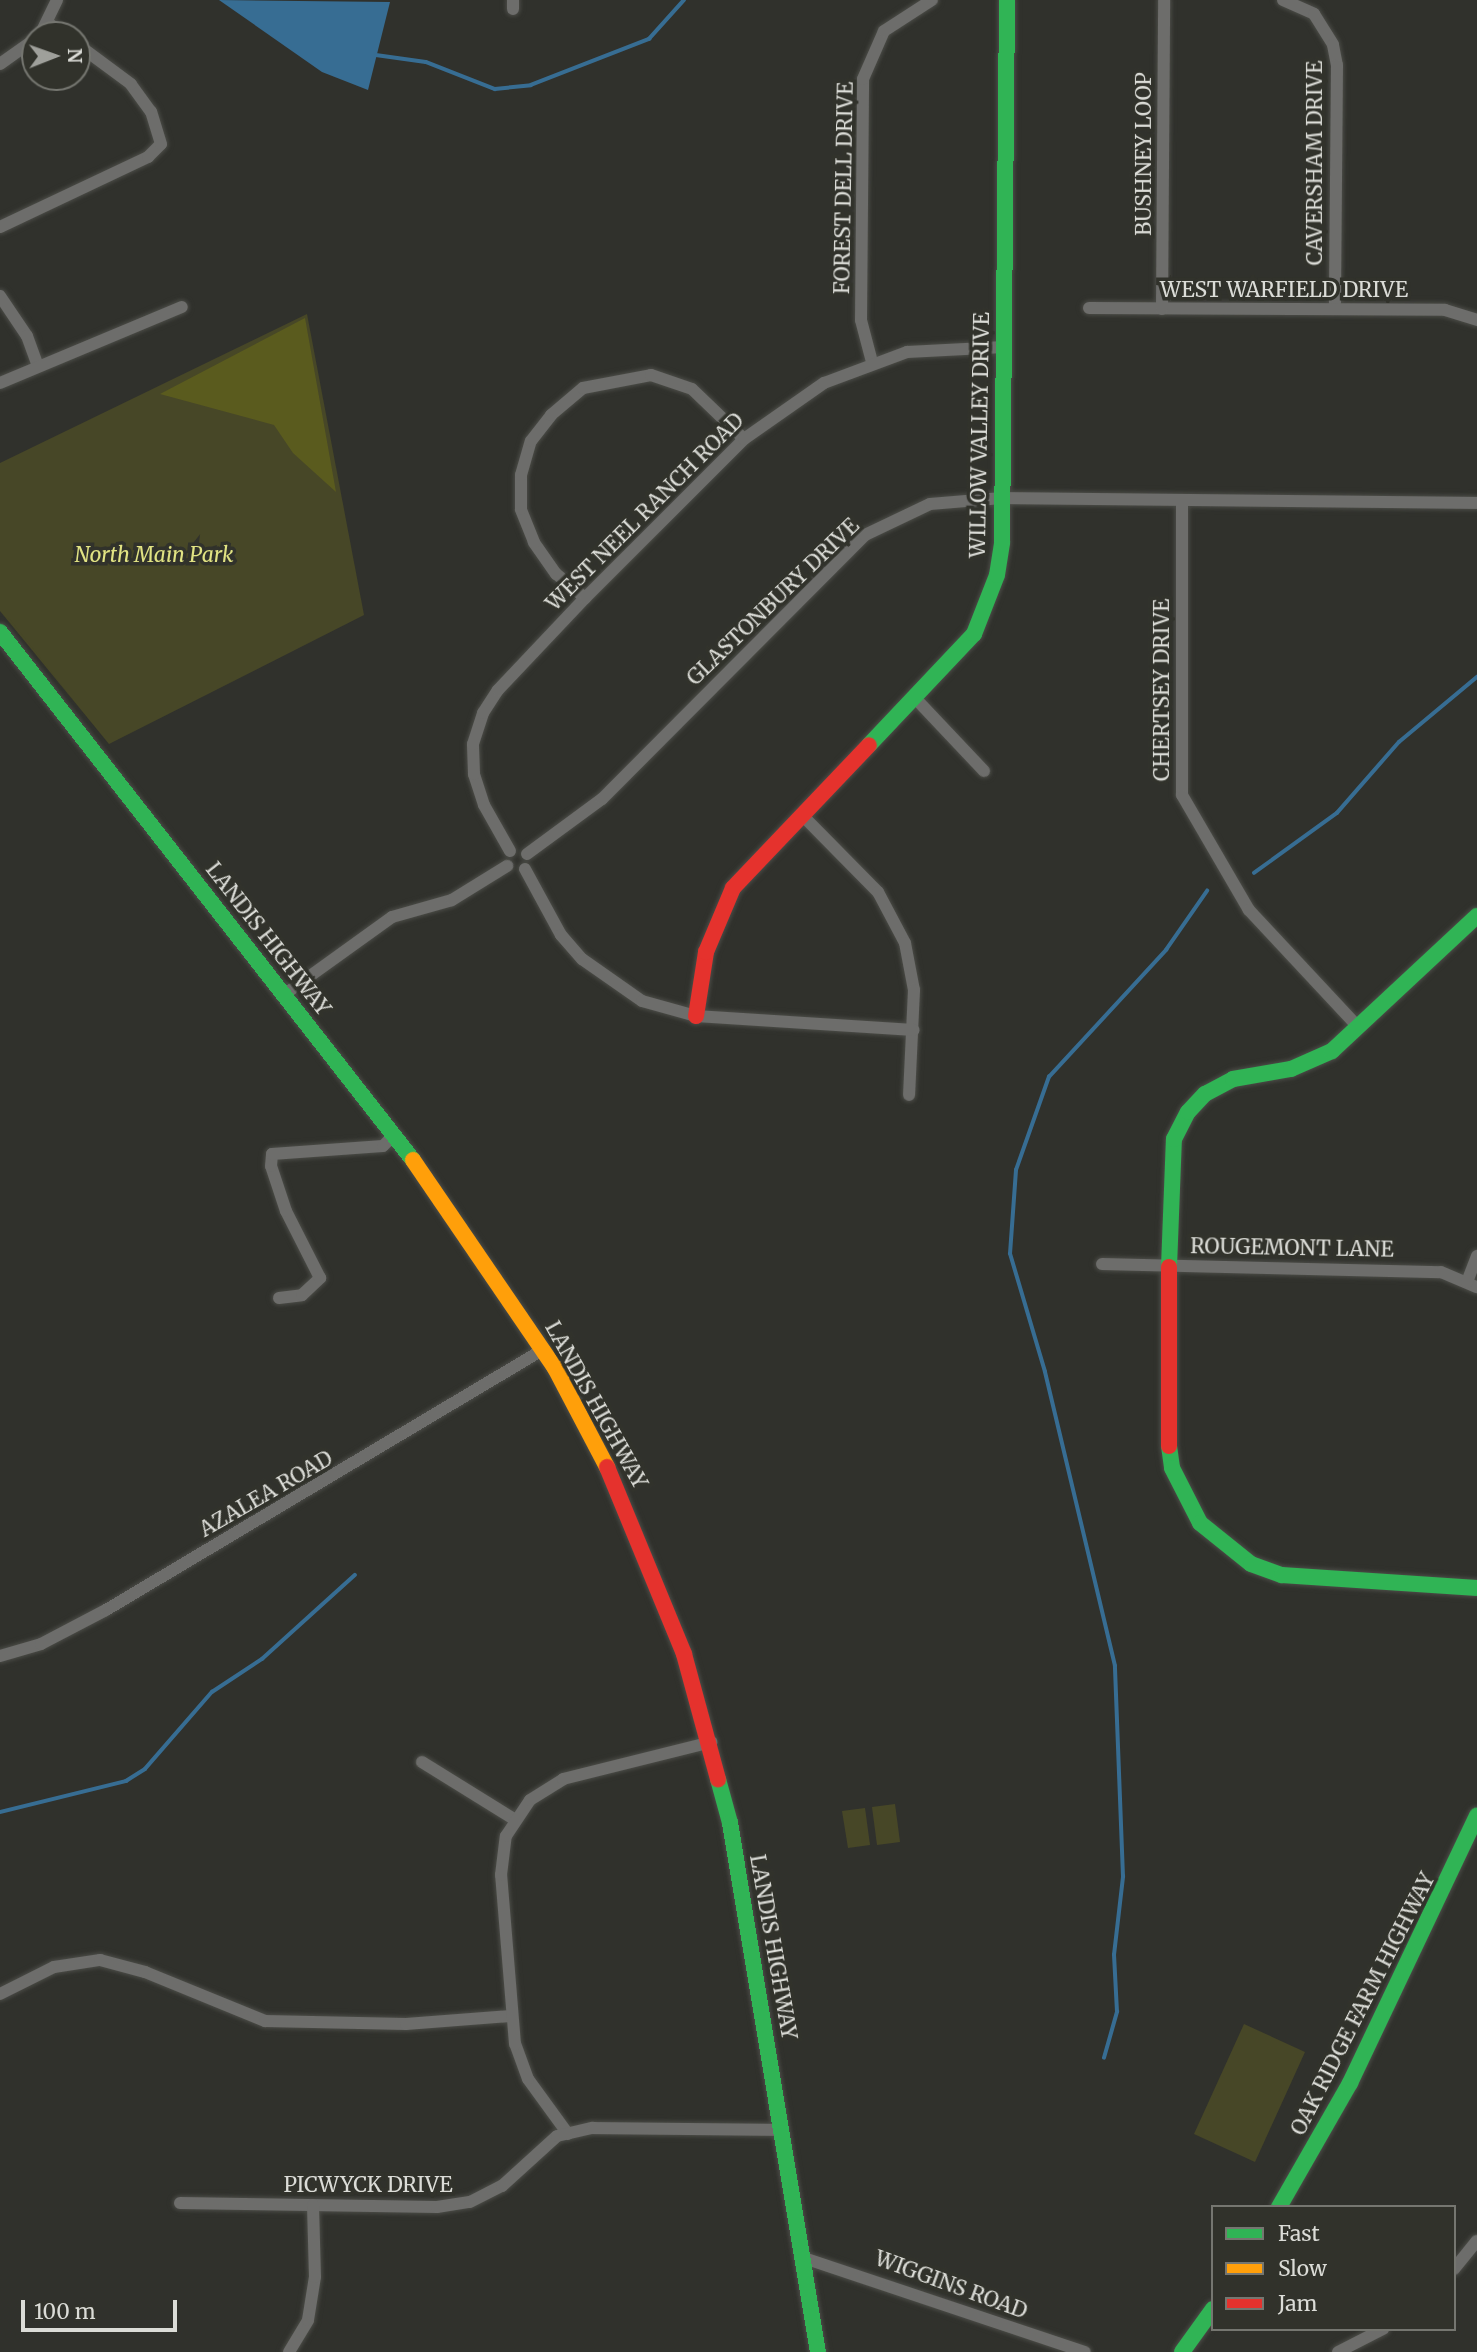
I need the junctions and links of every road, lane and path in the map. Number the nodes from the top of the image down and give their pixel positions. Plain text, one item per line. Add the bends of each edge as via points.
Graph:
1 (57, 0) edge
2 (932, 0) edge
3 (1006, 0) edge
4 (1164, 0) edge
5 (1283, 0) edge
6 (49, 21) edge
7 (21, 50) edge
8 (91, 54) edge
9 (0, 64) edge
10 (0, 227) edge
11 (0, 296) edge
12 (182, 307) dead end
13 (1089, 308) dead end
14 (1162, 309) junction
15 (1335, 309) junction
16 (1477, 320) edge
17 (1004, 346) junction
18 (872, 362) junction
19 (37, 364) junction
20 (0, 383) edge
21 (744, 439) junction
22 (1002, 498) junction
23 (1182, 502) junction
24 (1477, 503) edge
25 (585, 598) junction
26 (0, 632) edge
27 (916, 699) junction
28 (984, 771) dead end
29 (803, 816) junction
30 (510, 851) junction
31 (527, 854) junction
32 (508, 866) junction
33 (525, 869) junction
34 (1477, 916) edge
35 (285, 994) junction
36 (696, 1016) junction
37 (1358, 1027) junction
38 (914, 1030) junction
39 (909, 1095) dead end
40 (395, 1134) junction
41 (1477, 1256) edge
42 (1102, 1264) dead end
43 (1171, 1265) junction
44 (1472, 1284) edge
45 (279, 1298) dead end
46 (544, 1349) junction
47 (1477, 1588) edge
48 (0, 1656) edge
49 (711, 1742) junction
50 (422, 1762) dead end
51 (1477, 1816) edge
52 (513, 1819) junction
53 (0, 1994) edge
54 (511, 2015) junction
55 (783, 2130) junction
56 (568, 2134) junction
57 (180, 2203) dead end
58 (313, 2205) junction
59 (1280, 2205) edge
60 (1477, 2241) edge
61 (804, 2258) junction
62 (1456, 2267) edge
63 (1211, 2312) edge
64 (1379, 2331) edge
65 (289, 2352) edge
66 (818, 2352) edge
67 (1085, 2352) edge
68 (1182, 2352) edge
69 (1338, 2352) edge

1 - 6 street
2 - 18 street, FOREST DELL DRIVE via 893,23 874,47 863,79 861,320
3 - 17 main road, WILLOW VALLEY DRIVE
4 - 14 street, BUSHNEY LOOP
5 - 15 street, CAVERSHAM DRIVE via 1314,15 1333,45 1337,65
7 - 9 street
8 - 10 street via 131,84 151,112 161,144 148,157
11 - 19 street via 27,336
12 - 19 street
13 - 14 street, WEST WARFIELD DRIVE
14 - 15 street, WEST WARFIELD DRIVE
15 - 16 street, WEST WARFIELD DRIVE via 1445,310
17 - 18 street, WEST NEEL RANCH ROAD via 932,349
17 - 22 main road, WILLOW VALLEY DRIVE
18 - 21 street, WEST NEEL RANCH ROAD via 824,383
19 - 20 street
21 - 25 street, WEST NEEL RANCH ROAD
21 - 25 street via 692,389 651,374 583,388 551,415 531,441 522,475 521,509 541,553
22 - 23 street, GLASTONBURY DRIVE
22 - 27 main road, WILLOW VALLEY DRIVE via 1002,542 988,604 974,634
22 - 31 street, GLASTONBURY DRIVE via 930,504 865,535 602,799
23 - 24 street, GLASTONBURY DRIVE
23 - 37 street, CHERTSEY DRIVE via 1182,795 1249,910
25 - 30 street, WEST NEEL RANCH ROAD via 499,690 483,713 473,744 474,774 484,806
26 - 35 main road, LANDIS HIGHWAY
27 - 28 street
27 - 29 main road, WILLOW VALLEY DRIVE
29 - 36 main road, WILLOW VALLEY DRIVE via 733,888 706,952
29 - 38 street via 865,877 893,916 912,968
30 - 31 street
30 - 32 street
31 - 33 street
32 - 33 street
32 - 35 street via 452,900 392,917
33 - 36 street via 561,934 582,959 642,1001
34 - 37 main road
35 - 40 main road, LANDIS HIGHWAY
36 - 38 street
37 - 43 main road via 1314,1062 1233,1079 1188,1112 1174,1139 1171,1166
38 - 39 street
40 - 45 street via 383,1146 272,1154 271,1166 285,1211 320,1278 302,1295
40 - 46 main road, LANDIS HIGHWAY
41 - 44 street
42 - 43 street, ROUGEMONT LANE
43 - 44 street, ROUGEMONT LANE via 1430,1272
43 - 47 main road via 1172,1468 1200,1523 1226,1547 1282,1575
46 - 48 street, AZALEA ROAD via 106,1610 41,1644
46 - 49 main road, LANDIS HIGHWAY via 635,1525
49 - 52 street via 563,1779 530,1800
49 - 55 main road, LANDIS HIGHWAY
50 - 52 street
51 - 59 main road, OAK RIDGE FARM HIGHWAY via 1350,2083
52 - 54 street via 501,1875
53 - 54 street via 54,1967 100,1960 145,1972 265,2021 407,2024
54 - 56 street via 519,2061
55 - 56 street, PICWYCK DRIVE via 593,2128
55 - 61 main road, LANDIS HIGHWAY
56 - 58 street, PICWYCK DRIVE via 557,2136 502,2186 470,2202
57 - 58 street, PICWYCK DRIVE
58 - 65 street via 314,2277 308,2320
60 - 62 street
61 - 66 main road, LANDIS HIGHWAY
61 - 67 street, WIGGINS ROAD
63 - 68 main road
64 - 69 street

